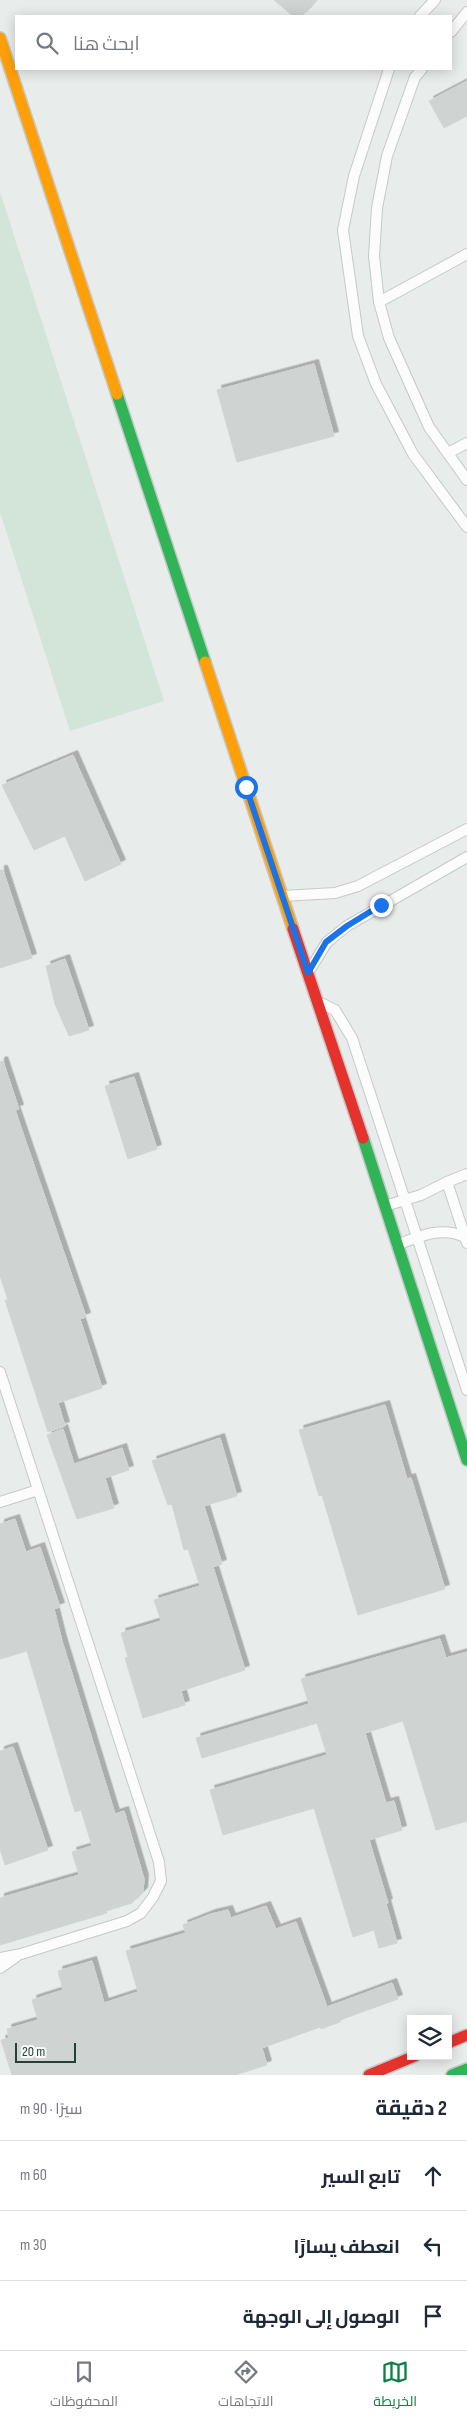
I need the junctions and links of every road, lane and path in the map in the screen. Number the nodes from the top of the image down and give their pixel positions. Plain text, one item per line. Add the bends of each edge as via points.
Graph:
1 (434, 0) edge
2 (467, 12) edge
3 (421, 15) edge
4 (452, 31) edge
5 (0, 38) edge
6 (389, 70) edge
7 (421, 70) edge
8 (467, 254) edge
9 (379, 302) junction
10 (467, 442) edge
11 (448, 453) junction
12 (467, 480) edge
13 (467, 528) edge
14 (467, 829) edge
15 (467, 857) edge
16 (282, 896) junction
17 (308, 973) junction
18 (319, 1002) junction
19 (467, 1174) edge
20 (447, 1182) junction
21 (405, 1200) junction
22 (384, 1206) junction
23 (418, 1237) junction
24 (466, 1240) edge
25 (396, 1245) junction
26 (0, 1372) edge
27 (467, 1390) edge
28 (467, 1460) edge
29 (38, 1490) junction
30 (0, 1502) edge
31 (21, 1954) junction
32 (0, 1958) edge
33 (0, 1968) edge
34 (467, 2035) edge
35 (452, 2041) edge
36 (407, 2059) edge
37 (467, 2069) edge
38 (369, 2075) edge
39 (452, 2075) edge

1 - 3 lane
2 - 4 lane
5 - 16 street
6 - 13 lane via 354,176 343,230 358,336 376,384 413,454
7 - 9 lane via 387,156 380,191 374,256
8 - 9 lane
9 - 11 lane via 389,338 429,427
10 - 11 lane
11 - 12 lane
14 - 16 lane via 358,886 335,893
15 - 17 lane via 347,926 326,942
16 - 17 street
17 - 18 street
18 - 21 lane via 335,1010 349,1033
18 - 22 street
19 - 20 lane
20 - 21 lane
20 - 24 lane
21 - 22 lane
21 - 23 lane
22 - 25 street
23 - 24 lane via 441,1231
23 - 25 lane
23 - 27 lane
25 - 28 street
26 - 29 lane
29 - 30 lane
29 - 31 lane via 159,1862 161,1882 141,1913 127,1922
31 - 32 lane
31 - 33 lane
34 - 35 street
36 - 38 street
37 - 39 street

